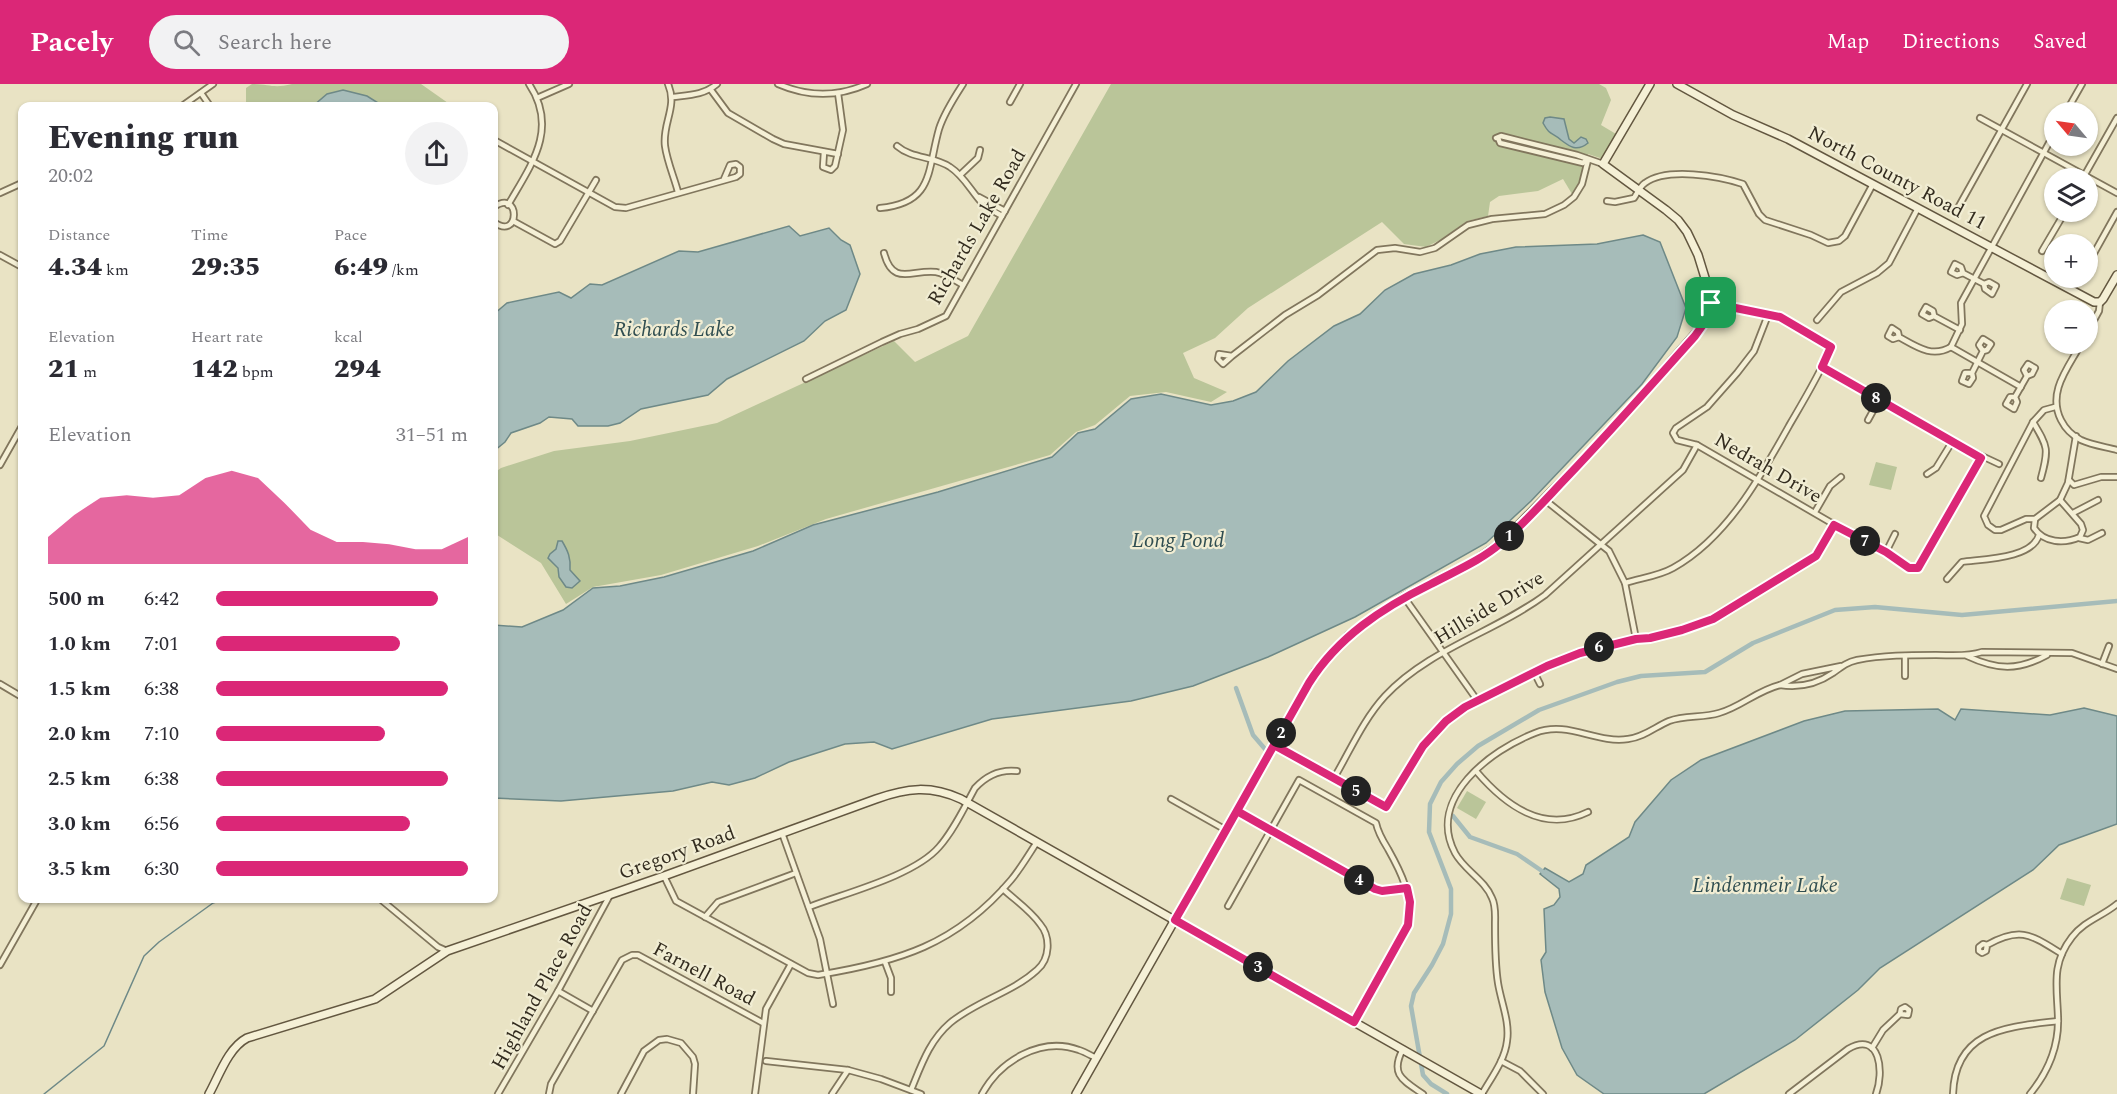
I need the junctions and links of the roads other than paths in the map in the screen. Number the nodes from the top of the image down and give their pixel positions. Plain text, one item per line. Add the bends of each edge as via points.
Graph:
1 (213, 84) edge
2 (529, 84) edge
3 (569, 84) edge
4 (668, 84) edge
5 (717, 84) edge
6 (778, 84) edge
7 (867, 84) edge
8 (963, 84) edge
9 (1020, 84) edge
10 (1076, 84) edge
11 (1650, 84) edge
12 (1677, 84) edge
13 (2027, 84) edge
14 (2082, 84) edge
15 (711, 90) junction
16 (201, 93) junction
17 (838, 93) junction
18 (673, 97) junction
19 (537, 98) junction
20 (188, 102) edge
21 (207, 102) edge
22 (1010, 102) dead end
23 (2072, 102) edge
24 (1980, 118) dead end
25 (2117, 118) edge
26 (2001, 130) junction
27 (1497, 138) dead end
28 (498, 142) edge
29 (897, 146) dead end
30 (980, 150) dead end
31 (824, 152) junction
32 (2043, 153) junction
33 (838, 154) junction
34 (932, 159) junction
35 (1587, 160) junction
36 (533, 162) junction
37 (1603, 164) junction
38 (2069, 168) edge
39 (2089, 168) edge
40 (960, 175) junction
41 (724, 179) dead end
42 (596, 180) dead end
43 (1873, 184) junction
44 (2098, 184) edge
45 (18, 185) edge
46 (1639, 190) junction
47 (678, 192) junction
48 (0, 193) edge
49 (588, 193) junction
50 (2117, 193) edge
51 (1607, 201) dead end
52 (498, 205) edge
53 (508, 205) junction
54 (1959, 206) dead end
55 (880, 208) dead end
56 (1918, 208) junction
57 (2117, 212) edge
58 (1003, 213) junction
59 (513, 221) junction
60 (2059, 222) edge
61 (498, 225) edge
62 (2098, 246) edge
63 (1991, 247) junction
64 (2042, 251) dead end
65 (884, 253) dead end
66 (0, 255) edge
67 (18, 265) edge
68 (1963, 273) dead end
69 (2117, 275) edge
70 (1974, 279) junction
71 (1984, 284) dead end
72 (963, 285) junction
73 (2100, 302) junction
74 (1711, 303) junction
75 (2098, 313) edge
76 (1768, 315) junction
77 (1934, 316) dead end
78 (1817, 320) dead end
79 (1959, 330) junction
80 (1899, 337) dead end
81 (1951, 347) junction
82 (1983, 351) dead end
83 (2076, 354) edge
84 (1232, 357) dead end
85 (1977, 362) junction
86 (1822, 367) junction
87 (1972, 373) dead end
88 (2027, 376) dead end
89 (806, 379) dead end
90 (2021, 387) junction
91 (2015, 398) dead end
92 (1880, 400) junction
93 (2055, 407) junction
94 (1868, 420) dead end
95 (2033, 422) junction
96 (18, 433) edge
97 (2076, 436) junction
98 (1952, 442) junction
99 (1697, 446) junction
100 (2117, 450) edge
101 (1981, 458) junction
102 (1999, 464) dead end
103 (0, 465) edge
104 (1927, 474) dead end
105 (1840, 477) dead end
106 (2068, 477) junction
107 (2117, 477) edge
108 (2041, 478) dead end
109 (1759, 480) junction
110 (1545, 500) junction
111 (2060, 500) junction
112 (2098, 500) dead end
113 (1815, 512) junction
114 (2073, 513) junction
115 (2036, 519) junction
116 (1834, 525) junction
117 (2102, 533) dead end
118 (1895, 534) dead end
119 (2040, 535) junction
120 (2079, 538) junction
121 (1602, 544) junction
122 (1886, 552) junction
123 (1947, 579) dead end
124 (1625, 583) junction
125 (1404, 597) junction
126 (1636, 639) junction
127 (2109, 646) dead end
128 (1443, 652) junction
129 (2050, 654) junction
130 (1965, 655) junction
131 (1905, 656) junction
132 (2102, 664) junction
133 (1841, 666) junction
134 (2117, 669) edge
135 (1534, 672) junction
136 (1905, 676) dead end
137 (0, 684) edge
138 (1540, 684) dead end
139 (1780, 685) junction
140 (18, 695) edge
141 (1477, 700) junction
142 (1274, 745) junction
143 (1017, 771) dead end
144 (1476, 771) junction
145 (1334, 778) junction
146 (1171, 799) dead end
147 (967, 802) junction
148 (1237, 811) junction
149 (1588, 812) dead end
150 (1226, 830) junction
151 (1271, 830) junction
152 (782, 833) junction
153 (1037, 842) junction
154 (796, 873) junction
155 (664, 876) junction
156 (1407, 888) junction
157 (1003, 889) junction
158 (610, 894) junction
159 (35, 903) edge
160 (385, 903) edge
161 (2117, 904) edge
162 (1228, 906) dead end
163 (809, 907) junction
164 (705, 917) junction
165 (1175, 920) junction
166 (1986, 945) dead end
167 (447, 951) junction
168 (2062, 954) junction
169 (885, 962) junction
170 (791, 964) junction
171 (0, 965) edge
172 (827, 974) junction
173 (558, 991) junction
174 (891, 992) dead end
175 (833, 1004) dead end
176 (593, 1011) junction
177 (1900, 1014) dead end
178 (2058, 1021) junction
179 (1354, 1022) junction
180 (763, 1023) junction
181 (1872, 1048) junction
182 (1403, 1050) junction
183 (1096, 1058) junction
184 (766, 1061) dead end
185 (1501, 1061) junction
186 (848, 1070) junction
187 (911, 1090) junction
188 (209, 1094) edge
189 (498, 1094) edge
190 (549, 1094) edge
191 (621, 1094) edge
192 (693, 1094) edge
193 (755, 1094) edge
194 (832, 1094) edge
195 (921, 1094) edge
196 (982, 1094) edge
197 (1076, 1094) edge
198 (1423, 1094) edge
199 (1482, 1094) edge
200 (1543, 1094) edge
201 (1789, 1094) edge
202 (1876, 1094) edge
203 (1953, 1094) edge
204 (2030, 1094) edge

1 - 16 street
2 - 19 street
3 - 19 street
4 - 18 street
5 - 15 street
6 - 17 street via 801,92
7 - 17 street
8 - 34 street via 942,120
9 - 22 street
10 - 58 street, Richards Lake Road
11 - 37 street
12 - 43 street, North County Road 11
13 - 26 street
14 - 23 street
15 - 18 street
15 - 31 street via 728,113 773,139
16 - 20 street
16 - 21 street
17 - 33 street via 843,130
18 - 47 street via 665,146
19 - 36 street via 542,129
24 - 26 street
25 - 39 street
26 - 32 street
26 - 54 street
27 - 35 street
28 - 36 street
29 - 34 street
30 - 40 street via 978,158
31 - 33 street
31 - 33 street via 822,167 829,170 835,166
32 - 38 street
32 - 63 street
34 - 40 street
34 - 55 street via 927,179 916,196 898,206
35 - 37 street
35 - 84 street via 1582,184 1575,197 1564,205 1545,214 1468,225 1435,248 1420,252 1377,250
36 - 49 street
36 - 53 street
37 - 46 street
40 - 58 street via 979,197
41 - 47 street
42 - 49 street
43 - 46 street via 1845,236 1828,243 1765,220 1743,184 1734,181 1685,173 1658,177
43 - 56 street, North County Road 11
44 - 50 street
45 - 48 street
46 - 51 street via 1634,198
46 - 74 street via 1678,220 1687,232 1707,280
47 - 49 street via 626,208 615,207
49 - 59 street via 555,244
52 - 53 street
53 - 59 street via 514,210
56 - 63 street, North County Road 11
56 - 78 street via 1889,263 1841,291
57 - 62 street
58 - 72 street, Richards Lake Road
59 - 61 street via 504,227
60 - 64 street
63 - 70 street
63 - 73 street, North County Road 11
65 - 72 street via 888,266 898,274 940,273
66 - 67 street
68 - 70 street
69 - 73 street
70 - 71 street
70 - 79 street via 1961,303
72 - 89 street, Richards Lake Road via 946,316
73 - 75 street
74 - 76 street
74 - 110 street via 1695,336
76 - 86 street via 1780,317 1831,347
76 - 99 street, Nedrah Drive via 1754,351 1737,373 1707,407 1674,430 1677,440
77 - 79 street
79 - 81 street
80 - 81 street via 1930,352 1943,352
81 - 85 street
82 - 85 street
83 - 93 street via 2058,386
85 - 87 street
85 - 90 street
86 - 92 street
86 - 109 street
88 - 90 street
90 - 91 street
92 - 94 street
92 - 98 street
93 - 95 street via 2044,410
93 - 97 street
95 - 108 street via 2047,448
95 - 115 street via 1984,516 1995,530
96 - 103 street
97 - 100 street
97 - 106 street
98 - 101 street
98 - 104 street via 1936,468
99 - 109 street, Nedrah Drive
99 - 121 street, Hillside Drive via 1683,470
101 - 102 street
101 - 122 street, Nedrah Drive via 1918,568 1909,568
105 - 113 street
106 - 107 street via 2074,485
106 - 111 street
109 - 113 street, Nedrah Drive
109 - 124 street via 1731,517 1689,558 1664,572
110 - 121 street
110 - 125 street via 1485,555
111 - 114 street
111 - 115 street
112 - 114 street
113 - 116 street, Nedrah Drive
114 - 120 street via 2084,530
115 - 119 street via 2034,528
116 - 122 street, Nedrah Drive
116 - 126 street via 1816,556 1713,619
117 - 120 street via 2088,540
118 - 122 street
119 - 120 street via 2050,541
119 - 123 street via 2033,546 2010,556 1962,562
121 - 124 street
121 - 128 street, Hillside Drive via 1535,602
124 - 126 street
125 - 128 street
125 - 142 street via 1361,626 1328,658
126 - 135 street via 1580,653
127 - 132 street
128 - 141 street
128 - 145 street, Hillside Drive via 1386,695 1368,718
129 - 130 street via 2033,651
129 - 130 street via 2025,665 2002,667
129 - 132 street via 2072,654
130 - 131 street
131 - 133 street via 1872,657
131 - 136 street
132 - 134 street
133 - 139 street via 1802,674
133 - 139 street via 1804,686
135 - 138 street
135 - 141 street
137 - 140 street
139 - 144 street via 1764,689 1720,713 1677,719 1639,737 1602,739 1572,729 1542,730 1498,752
141 - 145 street via 1430,737 1386,807
142 - 145 street
142 - 148 street
143 - 147 street via 1007,770 988,777
144 - 149 street via 1503,800 1541,818 1565,820
144 - 185 street via 1452,802 1448,832 1460,861 1493,899 1496,964 1508,1030
146 - 150 street
147 - 152 street, Gregory Road via 929,789 900,790
147 - 153 street, Gregory Road
147 - 163 street via 946,838 924,861
148 - 150 street
148 - 151 street
150 - 165 street
151 - 156 street via 1375,889
151 - 156 street via 1299,780 1376,823
151 - 162 street
152 - 154 street
152 - 155 street, Gregory Road
153 - 157 street
153 - 165 street, Gregory Road
154 - 163 street
154 - 164 street via 718,902
155 - 158 street, Gregory Road
155 - 164 street via 676,901
156 - 179 street via 1408,925
157 - 169 street via 963,926 939,941
157 - 187 street via 1041,924 1047,939 1045,958 1039,969 1025,979 949,1024 925,1056
158 - 167 street, Gregory Road
158 - 173 street, Highland Place Road
159 - 171 street
160 - 167 street
161 - 168 street via 2080,928
163 - 172 street
164 - 170 street
165 - 179 street, Gregory Road
165 - 183 street
166 - 168 street via 2021,934
167 - 188 street, Gregory Road via 375,999 241,1041
168 - 178 street via 2056,977
169 - 172 street
169 - 174 street
170 - 172 street via 808,973
170 - 180 street via 766,1009
172 - 175 street
173 - 176 street
173 - 189 street, Highland Place Road
176 - 180 street, Farnell Road via 622,960 638,955
176 - 190 street
177 - 181 street
178 - 203 street via 2007,1028 1984,1036 1965,1055 1957,1070
178 - 204 street via 2052,1058
179 - 182 street, Gregory Road
180 - 193 street
181 - 201 street via 1860,1045 1848,1049
181 - 202 street via 1880,1060
182 - 198 street via 1398,1073
182 - 199 street, Gregory Road
183 - 196 street via 1068,1047 1030,1051 1000,1069
183 - 197 street
184 - 186 street
185 - 199 street
185 - 200 street via 1520,1071
186 - 187 street
186 - 194 street
187 - 195 street
191 - 192 street via 644,1051 667,1039 681,1043 693,1057

